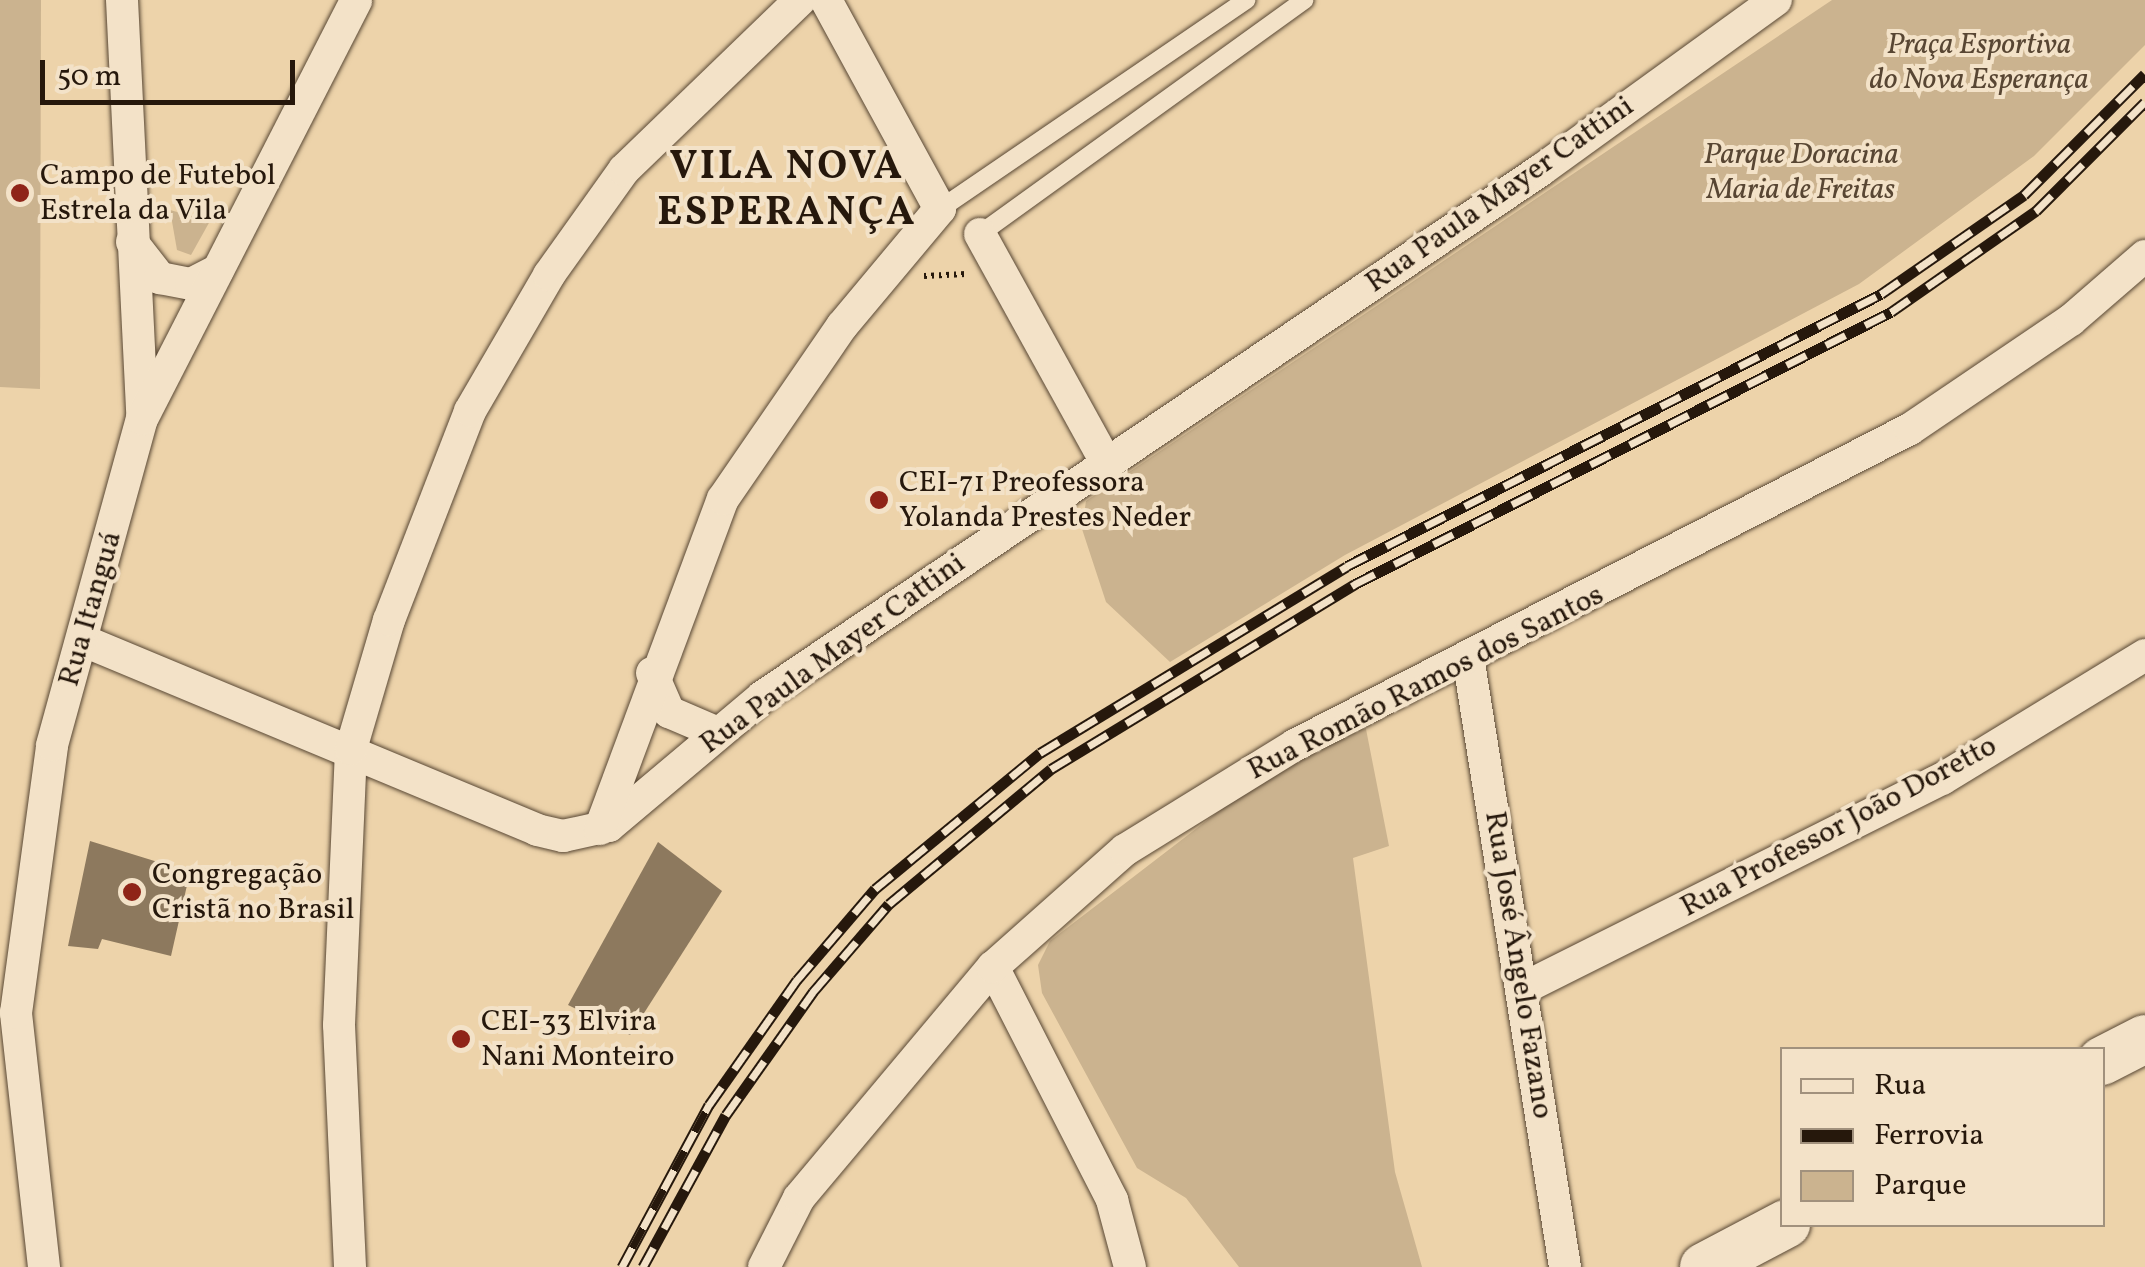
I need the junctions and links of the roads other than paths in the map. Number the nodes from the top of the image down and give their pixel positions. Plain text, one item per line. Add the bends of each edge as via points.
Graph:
1 (122, 0) edge
2 (356, 0) edge
3 (800, 0) edge
4 (826, 0) edge
5 (1246, 0) edge
6 (1306, 0) edge
7 (1776, 0) edge
8 (940, 209) junction
9 (980, 234) joint
10 (132, 242) junction
11 (2145, 256) edge
12 (218, 270) junction
13 (142, 419) junction
14 (1106, 462) junction
15 (84, 641) junction
16 (2145, 655) edge
17 (1468, 663) junction
18 (652, 672) junction
19 (670, 712) junction
20 (718, 732) junction
21 (350, 749) junction
22 (621, 758) junction
23 (683, 762) junction
24 (647, 797) junction
25 (600, 829) junction
26 (993, 967) junction
27 (1526, 987) junction
28 (8, 1010) edge
29 (2145, 1038) edge
30 (2105, 1059) edge
31 (1780, 1227) edge
32 (44, 1267) edge
33 (350, 1267) edge
34 (764, 1267) edge
35 (1130, 1267) edge
36 (1565, 1267) edge
37 (1704, 1267) edge

1 - 10 street
2 - 12 street, Rua Itanguá
3 - 21 street via 624,170 549,274 470,411 429,509
4 - 8 street
5 - 8 lane
6 - 9 lane
7 - 14 street, Rua Paula Mayer Cattini
8 - 18 street via 723,499
9 - 14 street
10 - 12 street via 160,278 191,284
10 - 13 street
11 - 17 street, Rua Romão Ramos dos Santos via 2071,320 1910,429
12 - 13 street, Rua Itanguá
13 - 15 street, Rua Itanguá
14 - 20 street, Rua Paula Mayer Cattini
15 - 21 street
15 - 28 street, Rua Itanguá via 52,745
16 - 27 street, Rua Professor João Doretto via 1942,779
17 - 26 street, Rua Romão Ramos dos Santos via 1295,745 1124,850
17 - 27 street, Rua José Ângelo Fazano
18 - 19 street
18 - 22 street
19 - 20 street
19 - 23 street
20 - 23 street, Rua Paula Mayer Cattini
21 - 25 street via 537,830
21 - 33 street via 339,1025
22 - 24 street
22 - 25 street
23 - 24 street, Rua Paula Mayer Cattini
24 - 25 street, Rua Paula Mayer Cattini
26 - 34 street, Rua Romão Ramos dos Santos via 799,1198
26 - 35 street via 1112,1200
27 - 36 street, Rua José Ângelo Fazano
28 - 32 street, Rua Itanguá
29 - 30 street
31 - 37 street

